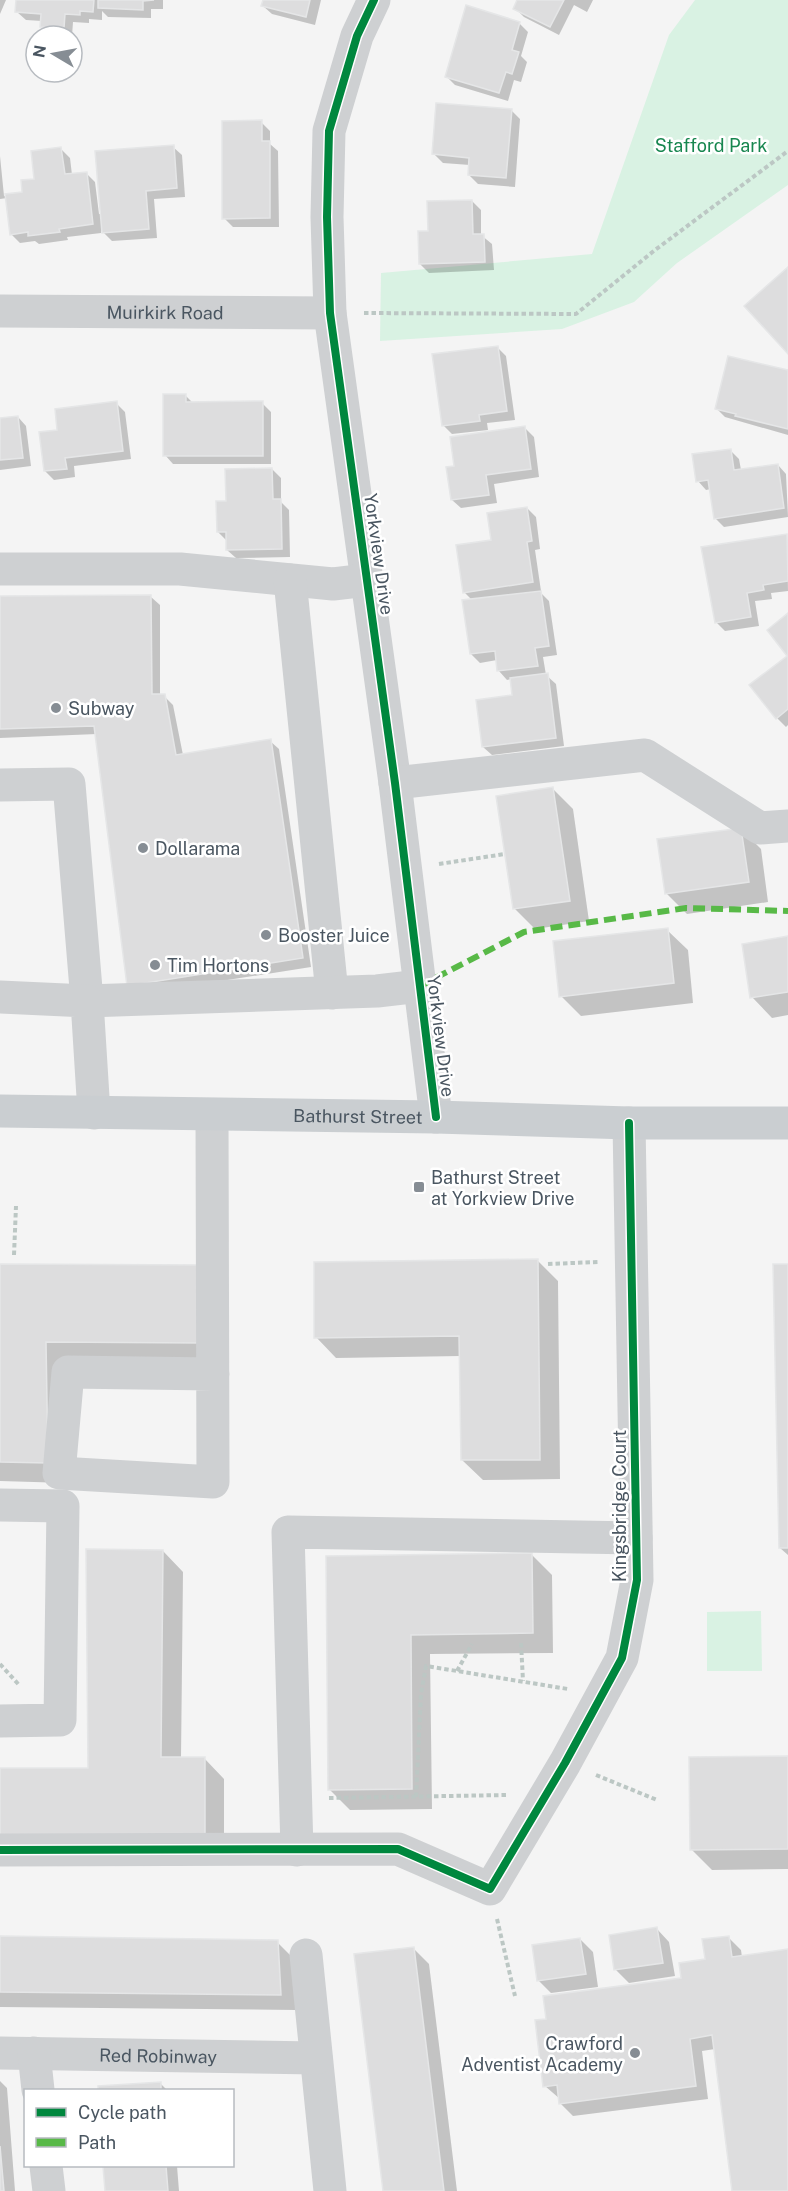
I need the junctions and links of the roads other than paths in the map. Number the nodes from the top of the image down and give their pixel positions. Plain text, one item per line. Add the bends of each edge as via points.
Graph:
1 (374, 0) edge
2 (0, 311) edge
3 (330, 313) junction
4 (0, 569) edge
5 (290, 580) junction
6 (367, 580) junction
7 (395, 783) junction
8 (0, 785) edge
9 (788, 826) edge
10 (420, 986) junction
11 (332, 993) junction
12 (0, 997) edge
13 (87, 1001) junction
14 (0, 1112) edge
15 (94, 1113) junction
16 (212, 1116) junction
17 (436, 1118) junction
18 (629, 1124) junction
19 (788, 1124) edge
20 (213, 1374) junction
21 (0, 1505) edge
22 (636, 1538) junction
23 (0, 1721) edge
24 (0, 1850) edge
25 (297, 1850) junction
26 (306, 1954) dead end
27 (0, 2053) edge
28 (34, 2053) junction
29 (316, 2058) junction
30 (38, 2089) edge
31 (46, 2167) edge
32 (49, 2191) edge
33 (330, 2191) edge

1 - 3 street, Yorkview Drive via 357,36 329,131
2 - 3 street, Muirkirk Road
3 - 6 street, Yorkview Drive
4 - 5 street via 180,569
5 - 6 street via 333,584
5 - 11 street
6 - 7 street, Yorkview Drive
7 - 9 street via 645,755 760,828
7 - 10 street, Yorkview Drive
8 - 13 street via 69,784
10 - 11 street
10 - 17 street, Yorkview Drive
11 - 13 street
12 - 13 street
13 - 15 street
14 - 15 main road, Bathurst Street
15 - 16 main road, Bathurst Street
16 - 17 main road, Bathurst Street
16 - 20 street
17 - 18 main road, Bathurst Street
18 - 19 main road, Bathurst Street
18 - 22 street, Kingsbridge Court
20 - 20 street via 68,1372 59,1473 213,1482
21 - 23 street via 63,1506 60,1720
22 - 25 street, Kingsbridge Court via 637,1580 622,1658 490,1889 398,1849
22 - 25 street via 288,1532
24 - 25 street
26 - 29 street
27 - 28 street, Red Robinway
28 - 29 street, Red Robinway
28 - 30 street
29 - 33 street
31 - 32 street

